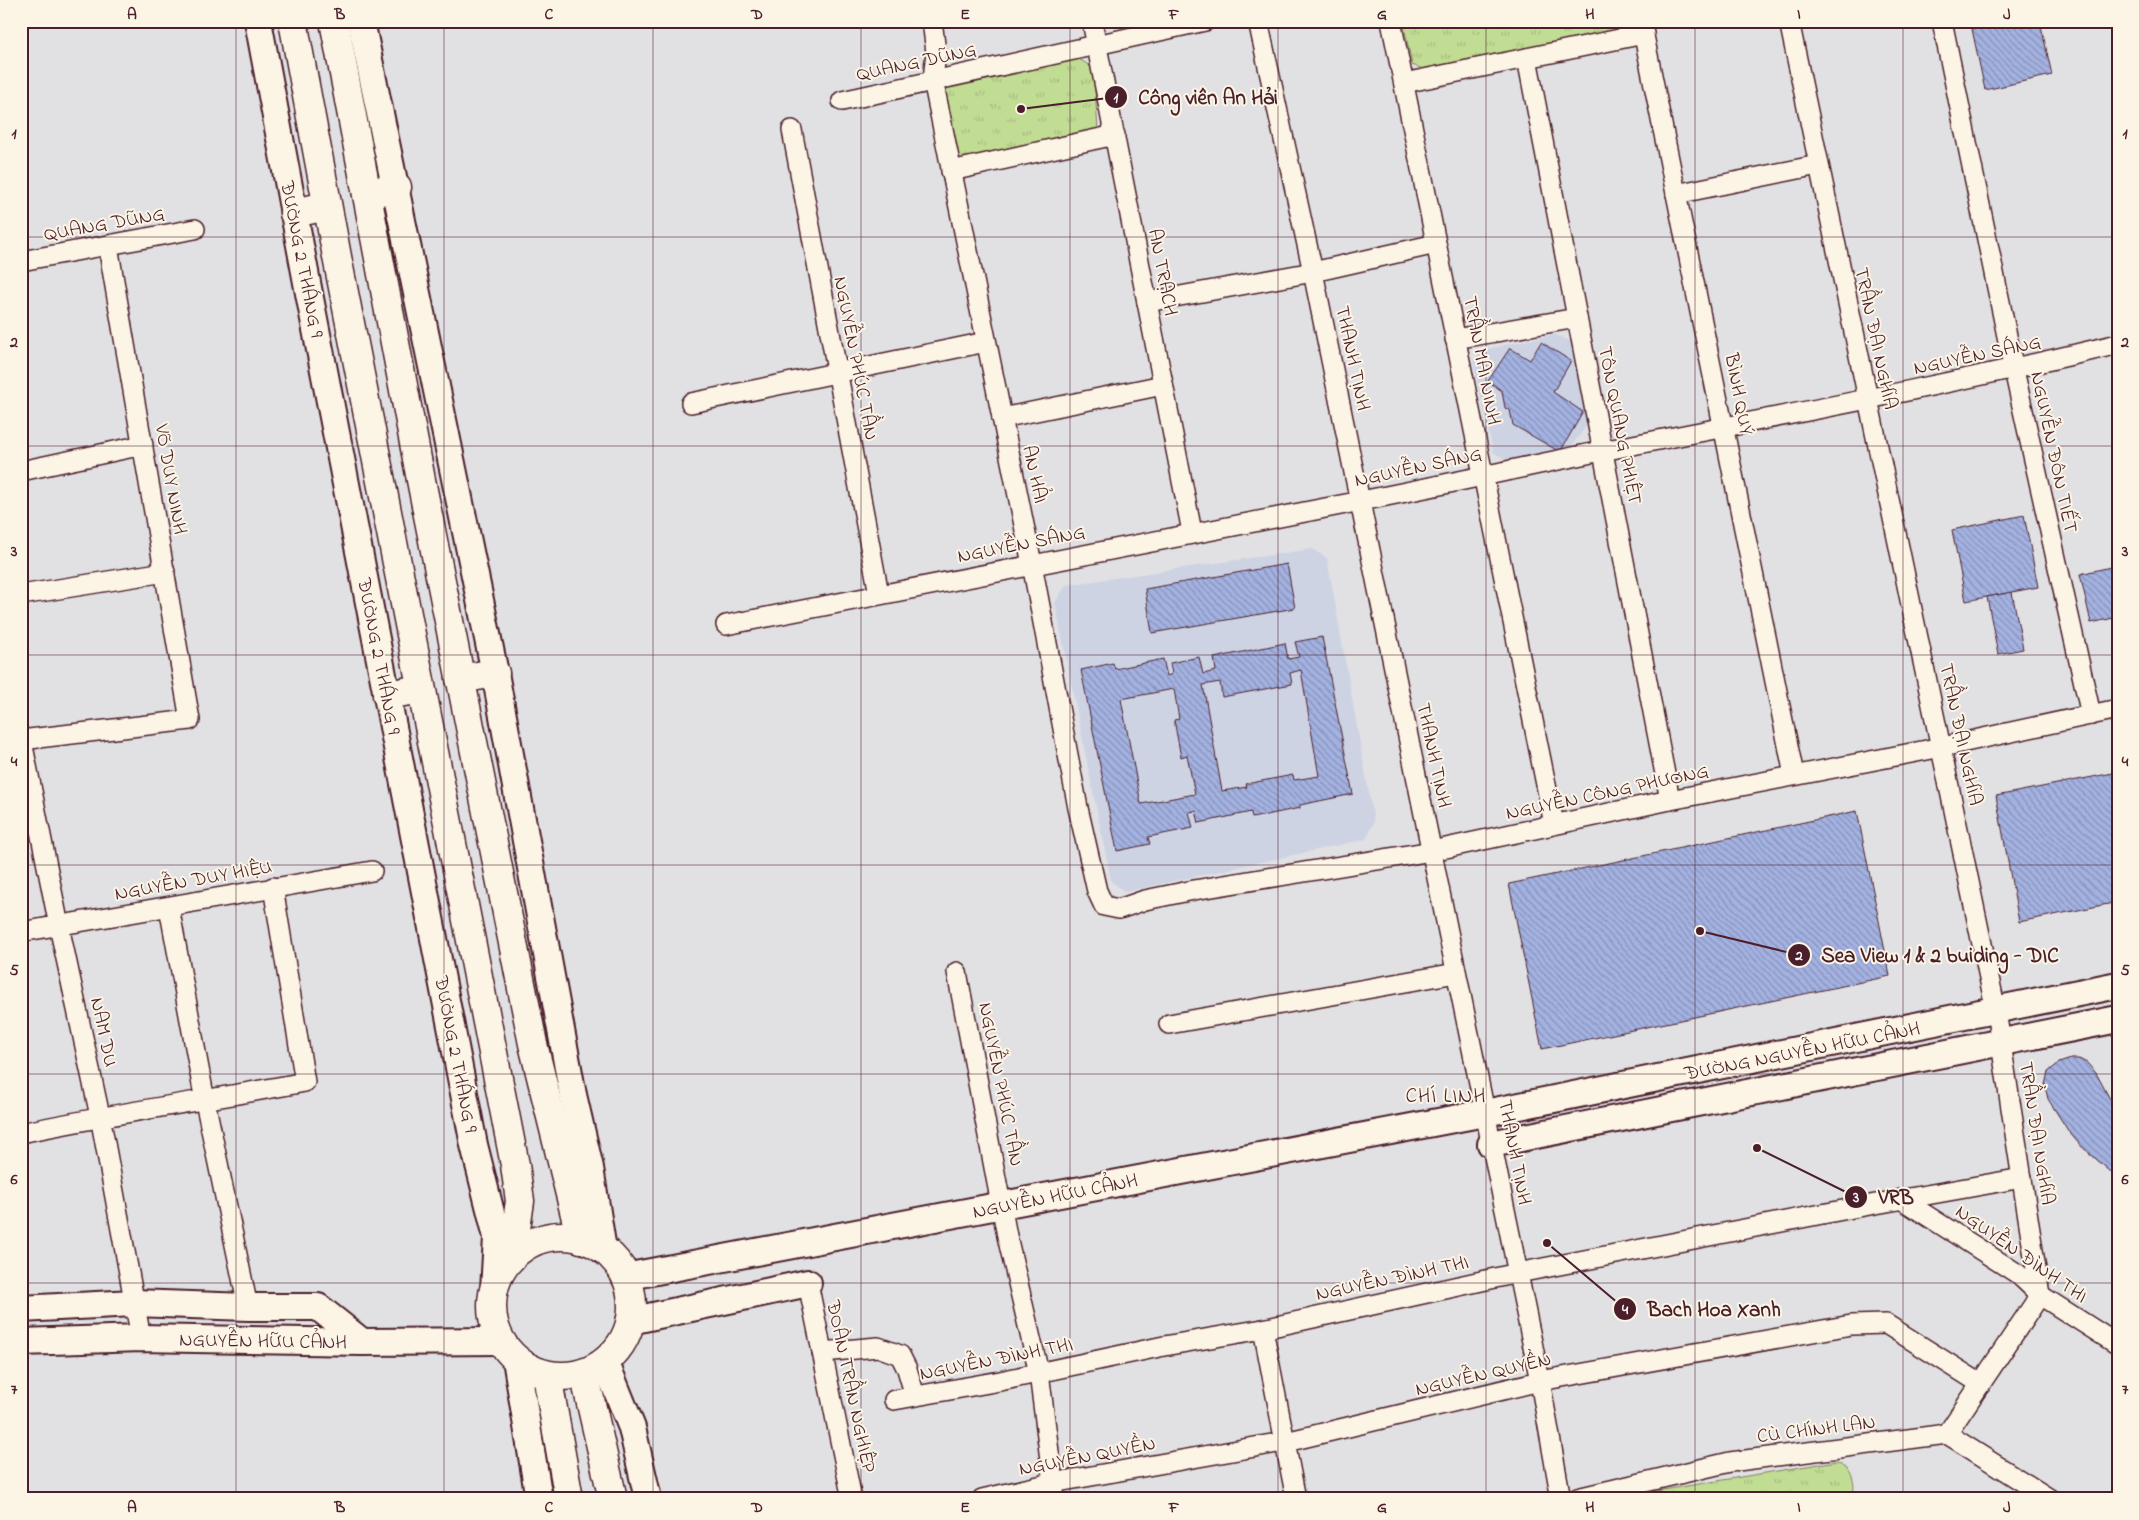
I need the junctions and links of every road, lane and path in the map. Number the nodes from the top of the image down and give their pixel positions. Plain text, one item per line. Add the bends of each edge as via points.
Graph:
1 (258, 21) edge
2 (293, 21) edge
3 (334, 21) edge
4 (362, 21) edge
5 (932, 21) edge
6 (1092, 21) edge
7 (1205, 21) edge
8 (1258, 21) edge
9 (1391, 21) edge
10 (1789, 21) edge
11 (1942, 21) edge
12 (1643, 28) edge
13 (1097, 45) junction
14 (1527, 58) junction
15 (933, 80) junction
16 (1404, 83) junction
17 (842, 101) dead end
18 (792, 130) dead end
19 (1115, 135) junction
20 (1818, 165) junction
21 (951, 171) junction
22 (397, 187) junction
23 (367, 194) junction
24 (1676, 194) junction
25 (327, 206) junction
26 (294, 213) junction
27 (195, 230) dead end
28 (1436, 244) junction
29 (108, 246) junction
30 (21, 261) edge
31 (1313, 272) junction
32 (1147, 302) junction
33 (1578, 318) junction
34 (1456, 339) junction
35 (986, 342) junction
36 (2118, 344) edge
37 (2014, 370) junction
38 (837, 373) junction
39 (1163, 385) junction
40 (1867, 400) junction
41 (691, 403) dead end
42 (1002, 418) junction
43 (1724, 427) junction
44 (143, 444) junction
45 (1603, 451) junction
46 (21, 471) edge
47 (1483, 475) junction
48 (1360, 501) junction
49 (1192, 532) junction
50 (1032, 564) junction
51 (165, 572) junction
52 (21, 594) edge
53 (879, 594) junction
54 (726, 625) dead end
55 (494, 672) junction
56 (460, 679) junction
57 (421, 688) junction
58 (387, 695) junction
59 (2118, 709) edge
60 (2091, 716) junction
61 (22, 739) edge
62 (1942, 747) junction
63 (1794, 775) junction
64 (1670, 800) junction
65 (1554, 824) junction
66 (1432, 851) junction
67 (372, 871) dead end
68 (273, 887) junction
69 (1104, 906) joint
70 (169, 907) junction
71 (59, 926) junction
72 (21, 932) edge
73 (957, 972) dead end
74 (1456, 973) junction
75 (2118, 985) edge
76 (1996, 1011) junction
77 (2118, 1019) edge
78 (1169, 1024) dead end
79 (2001, 1042) junction
80 (205, 1101) junction
81 (1485, 1113) junction
82 (100, 1116) junction
83 (21, 1133) edge
84 (1491, 1144) junction
85 (2022, 1178) junction
86 (1901, 1199) junction
87 (1002, 1205) junction
88 (592, 1244) junction
89 (512, 1257) junction
90 (1518, 1273) junction
91 (625, 1277) junction
92 (808, 1283) joint
93 (494, 1291) junction
94 (2040, 1295) junction
95 (134, 1303) junction
96 (248, 1307) junction
97 (21, 1309) edge
98 (630, 1321) junction
99 (1263, 1329) junction
100 (141, 1338) junction
101 (21, 1342) edge
102 (362, 1342) junction
103 (2118, 1344) edge
104 (508, 1350) junction
105 (822, 1352) junction
106 (595, 1367) junction
107 (1039, 1373) junction
108 (546, 1375) junction
109 (1540, 1381) junction
110 (1981, 1384) junction
111 (915, 1396) junction
112 (894, 1400) dead end
113 (1947, 1434) junction
114 (1286, 1442) junction
115 (1054, 1491) edge
116 (539, 1499) edge
117 (569, 1499) edge
118 (613, 1499) edge
119 (648, 1499) edge
120 (852, 1499) edge
121 (982, 1499) edge
122 (1296, 1499) edge
123 (1561, 1499) edge
124 (1573, 1499) edge
125 (2050, 1499) edge

1 - 26 main road, ĐƯỜNG 2 THÁNG 9
2 - 25 main road, ĐƯỜNG 2 THÁNG 9
3 - 23 main road
4 - 22 main road
5 - 15 street, AN HẢI via 936,52
6 - 13 street, AN TRẠCH
7 - 13 street, QUANG DŨNG
8 - 31 street, THANH TỊNH
9 - 16 street, TRẦN MAI NINH
10 - 20 street, TRẦN ĐẠI NGHĨA
11 - 37 street, NGUYỄN ĐÔN TIẾT
12 - 14 street
12 - 24 street, BÌNH QUÝ
13 - 15 street, QUANG DŨNG
13 - 19 street, AN TRẠCH
14 - 16 street
14 - 33 street, TÔN QUANG PHIỆT
15 - 17 street, QUANG DŨNG
15 - 21 street, AN HẢI
16 - 28 street, TRẦN MAI NINH
18 - 38 street, NGUYỄN PHÚC TẦN
19 - 21 street
19 - 32 street, AN TRẠCH
20 - 24 street
20 - 40 street, TRẦN ĐẠI NGHĨA
21 - 35 street, AN HẢI
22 - 23 main road
22 - 55 main road
23 - 56 main road
24 - 43 street, BÌNH QUÝ
25 - 26 main road
25 - 57 main road, ĐƯỜNG 2 THÁNG 9
26 - 58 main road, ĐƯỜNG 2 THÁNG 9
27 - 29 street, QUANG DŨNG
28 - 31 street
28 - 34 street, TRẦN MAI NINH
29 - 30 street, QUANG DŨNG
29 - 44 street, VÕ DUY NINH
31 - 32 street
31 - 48 street, THANH TỊNH
32 - 39 street, AN TRẠCH
33 - 34 street
33 - 45 street, TÔN QUANG PHIỆT
34 - 47 street, TRẦN MAI NINH
35 - 38 street
35 - 42 street, AN HẢI
36 - 37 street, NGUYỄN SÁNG
37 - 40 street, NGUYỄN SÁNG
37 - 60 street, NGUYỄN ĐÔN TIẾT
38 - 41 street
38 - 53 street, NGUYỄN PHÚC TẦN
39 - 42 street
39 - 49 street, AN TRẠCH
40 - 43 street, NGUYỄN SÁNG
40 - 62 street, TRẦN ĐẠI NGHĨA
42 - 50 street, AN HẢI
43 - 45 street, NGUYỄN SÁNG
43 - 63 street, BÌNH QUÝ
44 - 46 street
44 - 51 street, VÕ DUY NINH
45 - 47 street, NGUYỄN SÁNG
45 - 64 street, TÔN QUANG PHIỆT
47 - 48 street, NGUYỄN SÁNG
47 - 65 street, TRẦN MAI NINH
48 - 49 street, NGUYỄN SÁNG
48 - 66 street, THANH TỊNH
49 - 50 street, NGUYỄN SÁNG
50 - 53 street, NGUYỄN SÁNG
50 - 69 street, AN HẢI via 1078,808 1097,891
51 - 52 street
51 - 61 street, VÕ DUY NINH via 190,720
53 - 54 street, NGUYỄN SÁNG
55 - 56 main road
55 - 88 main road via 573,1095 590,1168
56 - 88 main road via 533,1044
57 - 58 main road
57 - 89 main road, ĐƯỜNG 2 THÁNG 9 via 515,1165 520,1200
58 - 93 main road, ĐƯỜNG 2 THÁNG 9 via 474,1146 497,1237
59 - 60 street, NGUYỄN CÔNG PHƯƠNG
60 - 62 street, NGUYỄN CÔNG PHƯƠNG
61 - 71 street, NAM DU
62 - 63 street, NGUYỄN CÔNG PHƯƠNG
62 - 76 street, TRẦN ĐẠI NGHĨA
63 - 64 street, NGUYỄN CÔNG PHƯƠNG
64 - 65 street, NGUYỄN CÔNG PHƯƠNG
65 - 66 street, NGUYỄN CÔNG PHƯƠNG
66 - 69 street, NGUYỄN CÔNG PHƯƠNG via 1184,892 1119,909
66 - 74 street, THANH TỊNH
67 - 68 street, NGUYỄN DUY HIỆU
68 - 70 street, NGUYỄN DUY HIỆU
68 - 80 street via 305,1082
70 - 71 street, NGUYỄN DUY HIỆU
70 - 80 street
71 - 72 street, NGUYỄN DUY HIỆU
71 - 82 street, NAM DU
73 - 87 street, NGUYỄN PHÚC TẦN
74 - 78 street
74 - 81 street, THANH TỊNH
75 - 76 main road, ĐƯỜNG NGUYỄN HỮU CẢNH
76 - 79 street, TRẦN ĐẠI NGHĨA
76 - 81 main road, ĐƯỜNG NGUYỄN HỮU CẢNH
77 - 79 main road, ĐƯỜNG NGUYỄN HỮU CẢNH
79 - 84 main road, ĐƯỜNG NGUYỄN HỮU CẢNH
79 - 85 street, TRẦN ĐẠI NGHĨA
80 - 82 street
80 - 96 street
81 - 84 street, THANH TỊNH
81 - 87 main road, NGUYỄN HỮU CẢNH
82 - 83 street
82 - 95 street, NAM DU
84 - 90 street, THANH TỊNH
85 - 86 street, NGUYỄN ĐÌNH THI
85 - 94 street, TRẦN ĐẠI NGHĨA
86 - 90 street, NGUYỄN ĐÌNH THI
86 - 94 street, NGUYỄN ĐÌNH THI via 2018,1274
87 - 91 main road, NGUYỄN HỮU CẢNH
87 - 107 street, NGUYỄN PHÚC TẦN
88 - 89 main road via 562,1236 546,1238 530,1244
88 - 91 main road via 616,1262
89 - 93 main road
90 - 99 street, NGUYỄN ĐÌNH THI
90 - 109 street, THANH TỊNH
91 - 98 main road via 631,1298
92 - 98 main road
92 - 105 street, ĐOÀN TRẦN NGHIỆP
93 - 104 main road via 492,1314
94 - 103 street, NGUYỄN ĐÌNH THI
94 - 110 street
95 - 96 main road, NGUYỄN HỮU CẢNH
95 - 97 main road, NGUYỄN HỮU CẢNH
95 - 100 street, NAM DU
96 - 102 main road, NGUYỄN HỮU CẢNH via 318,1307
98 - 106 main road via 622,1342
99 - 107 street, NGUYỄN ĐÌNH THI
99 - 114 street
100 - 101 main road, NGUYỄN HỮU CẢNH
100 - 102 main road, NGUYỄN HỮU CẢNH
102 - 104 main road
104 - 108 main road via 534,1371
104 - 116 main road
105 - 111 street via 878,1347 900,1355
105 - 120 street, ĐOÀN TRẦN NGHIỆP
106 - 108 main road via 566,1376
106 - 118 main road
106 - 119 main road via 632,1428
107 - 111 street, NGUYỄN ĐÌNH THI
107 - 115 street, NGUYỄN PHÚC TẦN
108 - 117 main road
109 - 110 street, NGUYỄN QUYỀN via 1851,1325 1886,1324
109 - 114 street, NGUYỄN QUYỀN
109 - 123 street, THANH TỊNH
110 - 113 street
111 - 112 street, NGUYỄN ĐÌNH THI
113 - 124 street, CÙ CHÍNH LAN via 1730,1462
113 - 125 street
114 - 115 street, NGUYỄN QUYỀN
114 - 122 street
115 - 121 street, NGUYỄN QUYỀN

